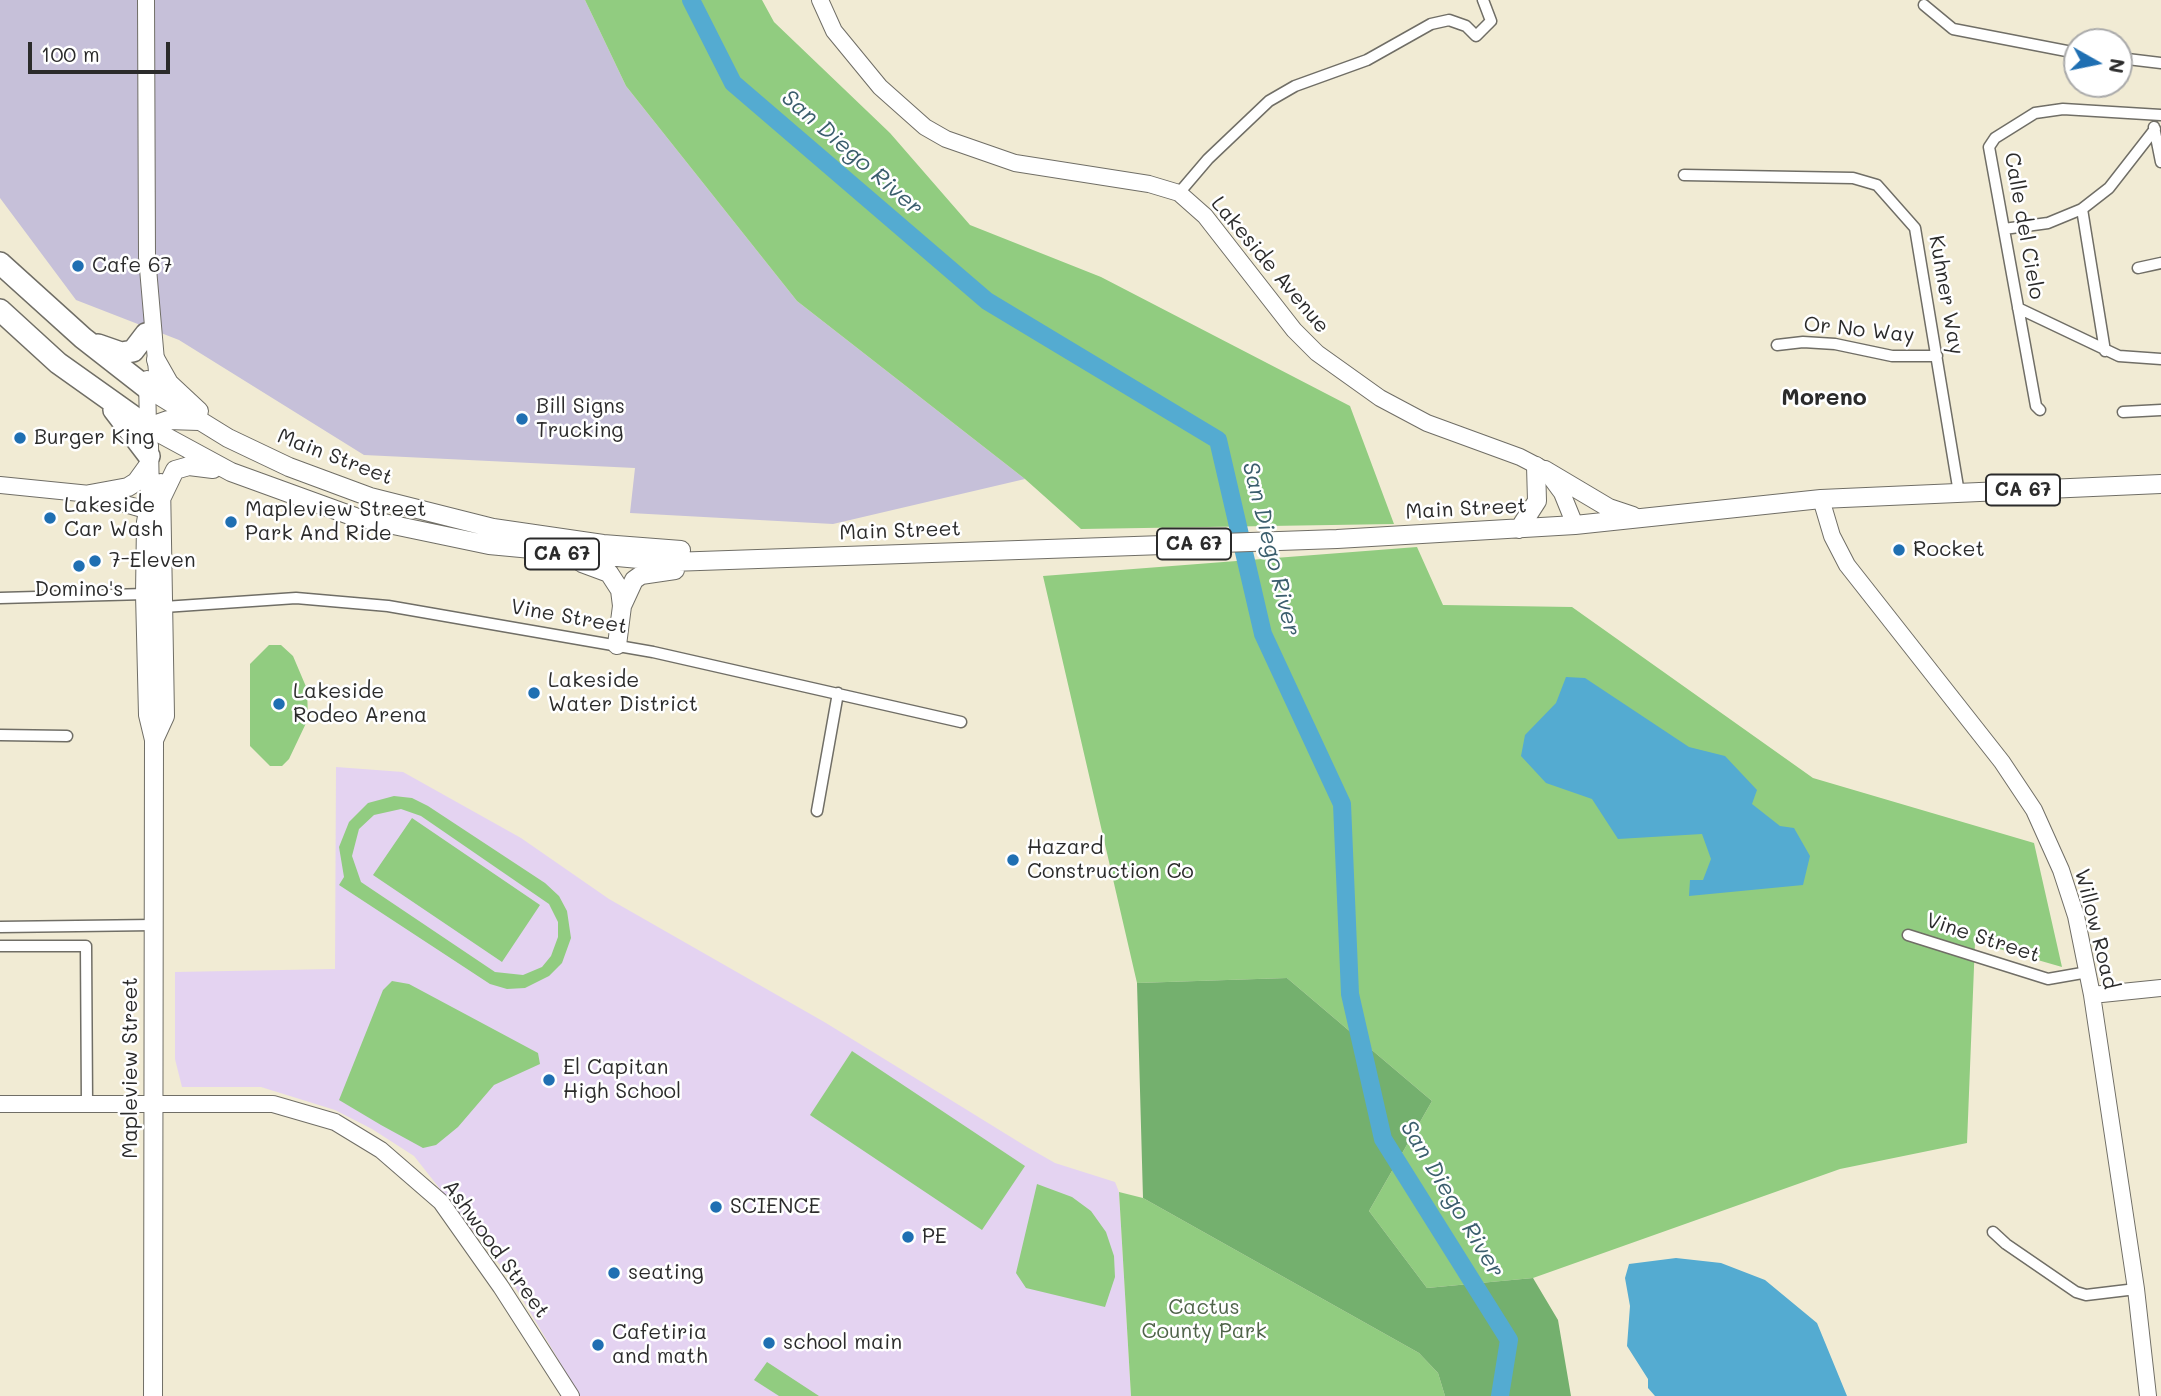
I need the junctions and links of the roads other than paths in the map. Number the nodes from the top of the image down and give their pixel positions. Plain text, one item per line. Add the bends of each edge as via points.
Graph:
1 (146, 0) edge
2 (821, 0) edge
3 (1483, 0) edge
4 (1924, 5) dead end
5 (2063, 50) edge
6 (2133, 60) edge
7 (2161, 63) edge
8 (2157, 115) edge
9 (2155, 129) junction
10 (2161, 162) edge
11 (1684, 175) dead end
12 (1179, 193) junction
13 (2082, 209) junction
14 (2004, 229) junction
15 (0, 263) edge
16 (2161, 263) edge
17 (2138, 268) dead end
18 (149, 300) junction
19 (2018, 308) junction
20 (0, 310) edge
21 (146, 334) junction
22 (83, 338) junction
23 (1777, 345) dead end
24 (2105, 351) junction
25 (1937, 356) junction
26 (2161, 359) edge
27 (156, 360) junction
28 (151, 395) junction
29 (109, 402) junction
30 (2040, 410) dead end
31 (2161, 410) edge
32 (2123, 412) dead end
33 (205, 424) junction
34 (156, 428) junction
35 (149, 460) junction
36 (1541, 468) junction
37 (231, 472) junction
38 (2161, 484) edge
39 (0, 485) edge
40 (1959, 493) junction
41 (90, 494) junction
42 (1821, 499) junction
43 (157, 508) junction
44 (1636, 518) junction
45 (1575, 525) junction
46 (1519, 529) junction
47 (550, 553) junction
48 (772, 558) junction
49 (145, 594) junction
50 (0, 598) edge
51 (622, 606) junction
52 (164, 607) junction
53 (617, 645) junction
54 (838, 693) junction
55 (961, 722) dead end
56 (0, 735) edge
57 (67, 736) dead end
58 (154, 740) junction
59 (817, 811) dead end
60 (154, 925) junction
61 (0, 927) edge
62 (1909, 935) dead end
63 (0, 946) edge
64 (2088, 972) junction
65 (2161, 988) edge
66 (2092, 995) junction
67 (0, 1104) edge
68 (86, 1104) junction
69 (153, 1104) junction
70 (1993, 1232) dead end
71 (2136, 1289) junction
72 (153, 1396) edge
73 (571, 1396) edge
74 (2148, 1396) edge

1 - 18 main road, Mapleview Street
2 - 12 main road, Lakeside Avenue via 834,31 880,87 925,127 946,139 1015,163
3 - 12 street via 1491,21 1476,36 1466,26 1449,20 1431,24 1367,60 1295,86 1269,102
4 - 5 street via 1953,29
6 - 7 street
8 - 9 street
8 - 14 street, Calle del Cielo via 2063,109 2035,113 1994,138 1989,147
9 - 10 street
9 - 13 street via 2109,188
11 - 25 street, Kuhner Way via 1830,176 1877,185 1915,228
12 - 36 main road, Lakeside Avenue via 1205,216 1294,330 1340,372 1427,422
13 - 14 street via 2048,223
13 - 24 street
14 - 19 street, Calle del Cielo
15 - 22 highway, CA 67
16 - 17 street
18 - 21 main road, Mapleview Street
18 - 27 main road, Mapleview Street
19 - 24 street
19 - 30 street, Calle del Cielo
20 - 29 highway, CA 67
21 - 22 highway via 133,351 121,353
21 - 28 main road, Mapleview Street
22 - 28 highway, CA 67
23 - 25 street, Or No Way via 1853,345 1892,356
24 - 26 street via 2135,359
25 - 40 street, Kuhner Way
27 - 28 main road, Mapleview Street
27 - 33 main road
28 - 29 highway
28 - 33 main road, Main Street / CA 67
28 - 34 main road, Mapleview Street
29 - 34 highway, CA 67
29 - 35 highway
31 - 32 street
33 - 34 main road
33 - 48 main road, Main Street / CA 67 via 289,467 436,515 603,544
34 - 35 main road, Mapleview Street
34 - 37 main road, Main Street / CA 67
34 - 43 main road, Mapleview Street
35 - 41 main road via 128,487
35 - 43 main road, Mapleview Street
36 - 44 main road via 1609,508
36 - 45 main road via 1562,493
36 - 46 main road via 1537,501
37 - 43 main road via 189,466 175,470
37 - 47 main road, Main Street / CA 67 via 355,517
38 - 40 main road, Main Street / CA 67
39 - 41 main road
40 - 42 main road, Main Street / CA 67
41 - 43 main road
42 - 44 main road, Main Street / CA 67
42 - 64 main road, Willow Road via 1847,565 2002,762 2034,810 2061,870
43 - 49 main road, Mapleview Street
43 - 52 main road, Mapleview Street
44 - 45 main road, Main Street / CA 67
45 - 46 main road, Main Street / CA 67
46 - 48 main road, Main Street / CA 67
47 - 48 main road, Main Street / CA 67 via 670,562
47 - 51 main road via 609,573 620,590
48 - 51 main road via 641,575 628,589
49 - 50 street
49 - 58 main road, Mapleview Street via 148,715
51 - 53 main road
52 - 53 street, Vine Street via 296,598 388,606
52 - 58 main road, Mapleview Street via 165,716
53 - 54 street, Vine Street
54 - 55 street, Vine Street
54 - 59 street
56 - 57 street
58 - 60 main road, Mapleview Street
60 - 61 street
60 - 69 main road, Mapleview Street
62 - 64 street, Vine Street via 2048,979
63 - 68 street via 86,946
64 - 66 main road, Willow Road
65 - 66 main road
66 - 71 main road, Willow Road
67 - 68 main road, Ashwood Street
68 - 69 main road, Ashwood Street
69 - 72 main road, Mapleview Street
69 - 73 main road, Ashwood Street via 273,1104 335,1122 380,1150 441,1202
70 - 71 street via 2076,1292 2087,1295
71 - 74 main road, Willow Road

